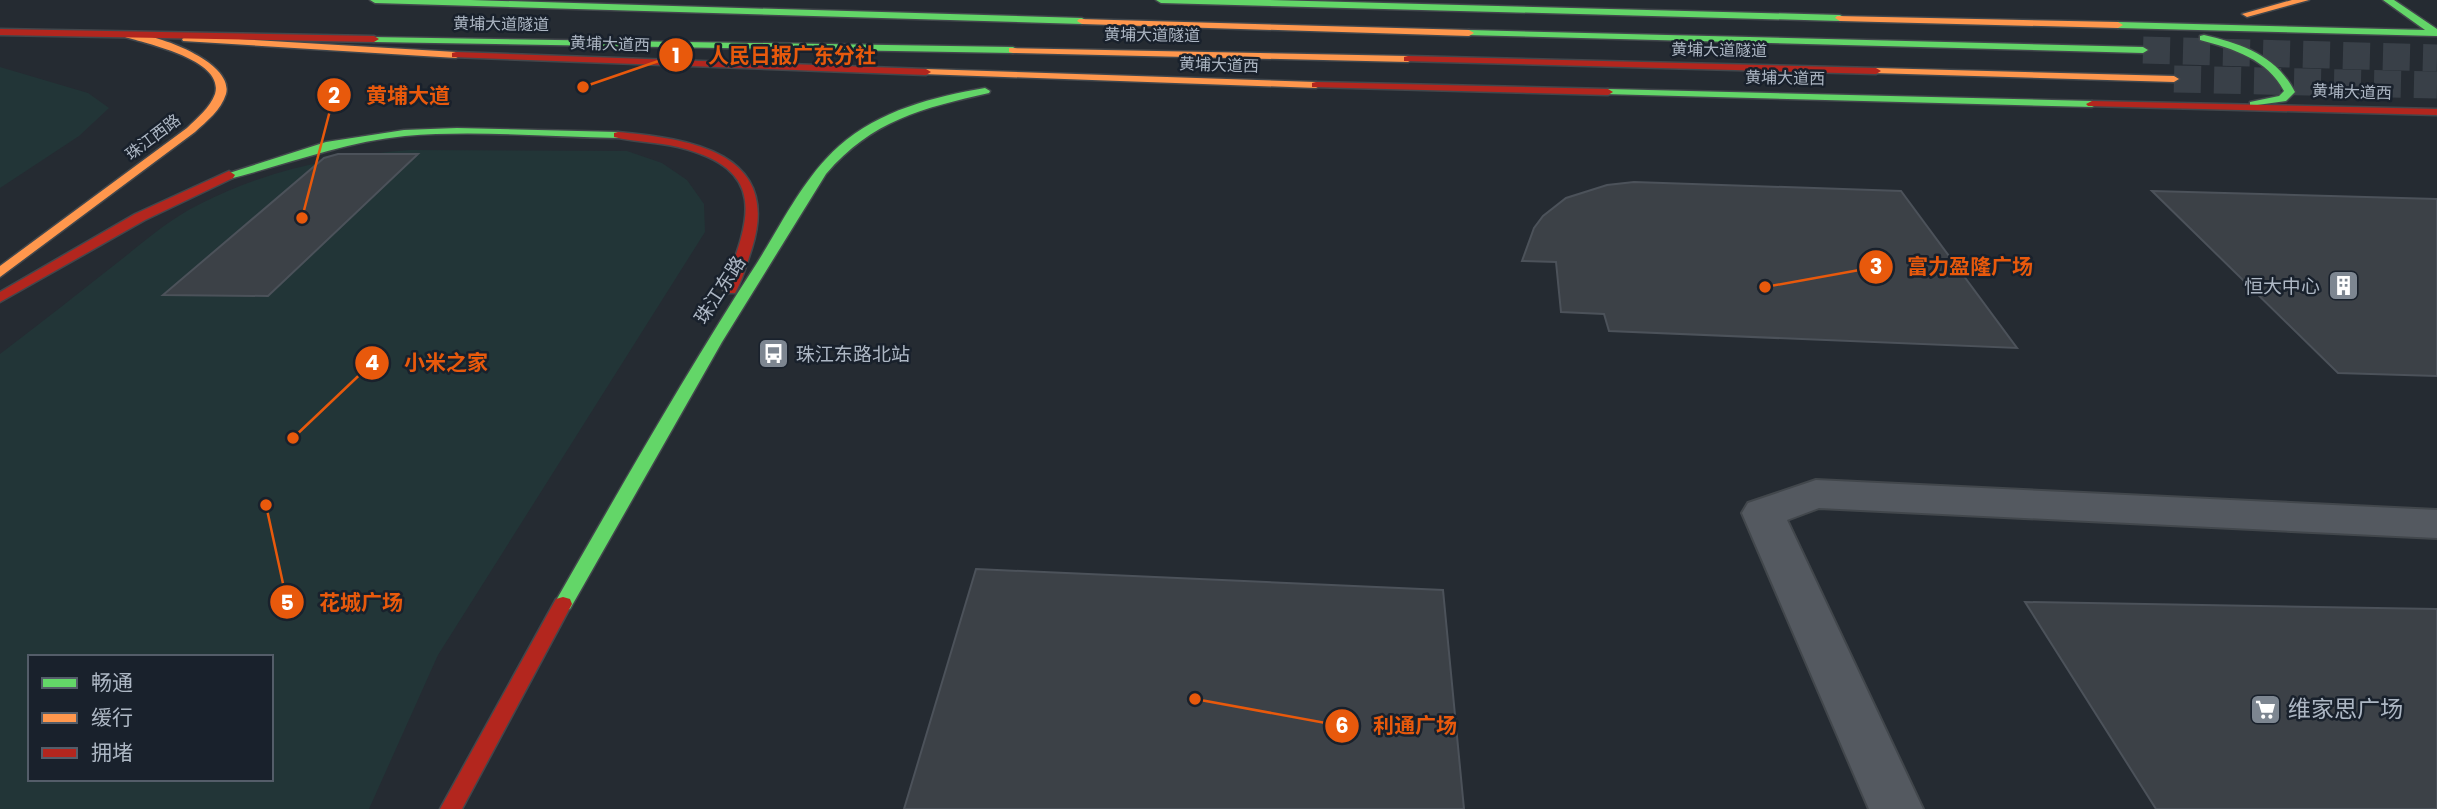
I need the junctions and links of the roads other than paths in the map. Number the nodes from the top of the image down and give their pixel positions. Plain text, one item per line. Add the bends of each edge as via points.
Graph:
1 (376, 0) edge
2 (1161, 0) edge
3 (2304, 0) edge
4 (2388, 0) edge
5 (2147, 25) junction
6 (0, 32) edge
7 (2437, 33) edge
8 (129, 35) junction
9 (2143, 50) tunnel mouth
10 (2175, 79) tunnel mouth
11 (1226, 83) junction
12 (2238, 106) junction
13 (2437, 112) edge
14 (2396, 128) dead end
15 (0, 273) edge
16 (0, 299) edge
17 (716, 336) junction
18 (2437, 524) edge
19 (451, 809) edge
20 (1896, 809) edge

1 - 9 main road, 黄埔大道隧道
2 - 5 main road
3 - 5 main road via 2271,10
4 - 7 main road
5 - 7 main road
5 - 12 main road via 2244,51 2287,79 2290,92 2282,99
6 - 8 main road, 黄埔大道西
8 - 10 main road, 黄埔大道隧道 via 1154,53
8 - 11 main road, 黄埔大道西 via 389,53
8 - 15 main road, 珠江西路 via 214,68 222,81 223,96 207,117 180,139
11 - 12 main road, 黄埔大道西
11 - 17 main road, 珠江东路 via 1003,89 928,101 895,114 845,144 826,166
12 - 13 main road, 黄埔大道西
12 - 14 main road
16 - 17 main road via 170,202 286,156 384,135 429,131 603,134 693,147 723,161 744,179 754,201 751,224
17 - 19 main road, 珠江东路
18 - 20 street via 1816,494 1763,513

